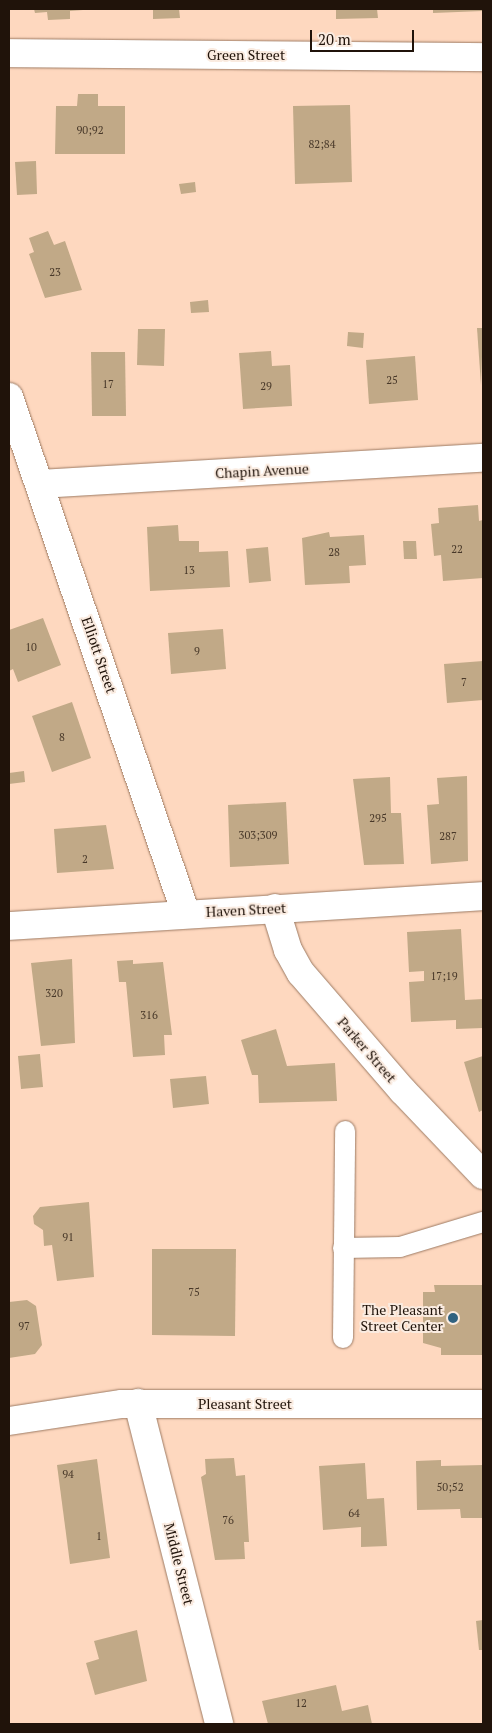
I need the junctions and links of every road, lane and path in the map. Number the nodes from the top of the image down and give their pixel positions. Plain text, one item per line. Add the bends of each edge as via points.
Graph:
1 (9, 53) edge
2 (483, 57) edge
3 (9, 397) edge
4 (483, 458) edge
5 (41, 484) junction
6 (483, 896) edge
7 (275, 908) junction
8 (186, 914) junction
9 (9, 926) edge
10 (345, 1131) dead end
11 (483, 1174) edge
12 (483, 1222) edge
13 (344, 1248) junction
14 (343, 1338) dead end
15 (138, 1403) junction
16 (483, 1404) edge
17 (9, 1421) edge
18 (219, 1724) edge

1 - 2 street, Green Street
3 - 5 street, Elliott Street
4 - 5 street, Chapin Avenue
5 - 8 street, Elliott Street
6 - 7 street, Haven Street
7 - 8 street, Haven Street
7 - 11 street, Parker Street via 288,950 302,973 403,1091
8 - 9 street, Haven Street
10 - 13 lane
12 - 13 lane via 400,1247
13 - 14 lane
15 - 16 street, Pleasant Street
15 - 17 street, Pleasant Street
15 - 18 street, Middle Street

